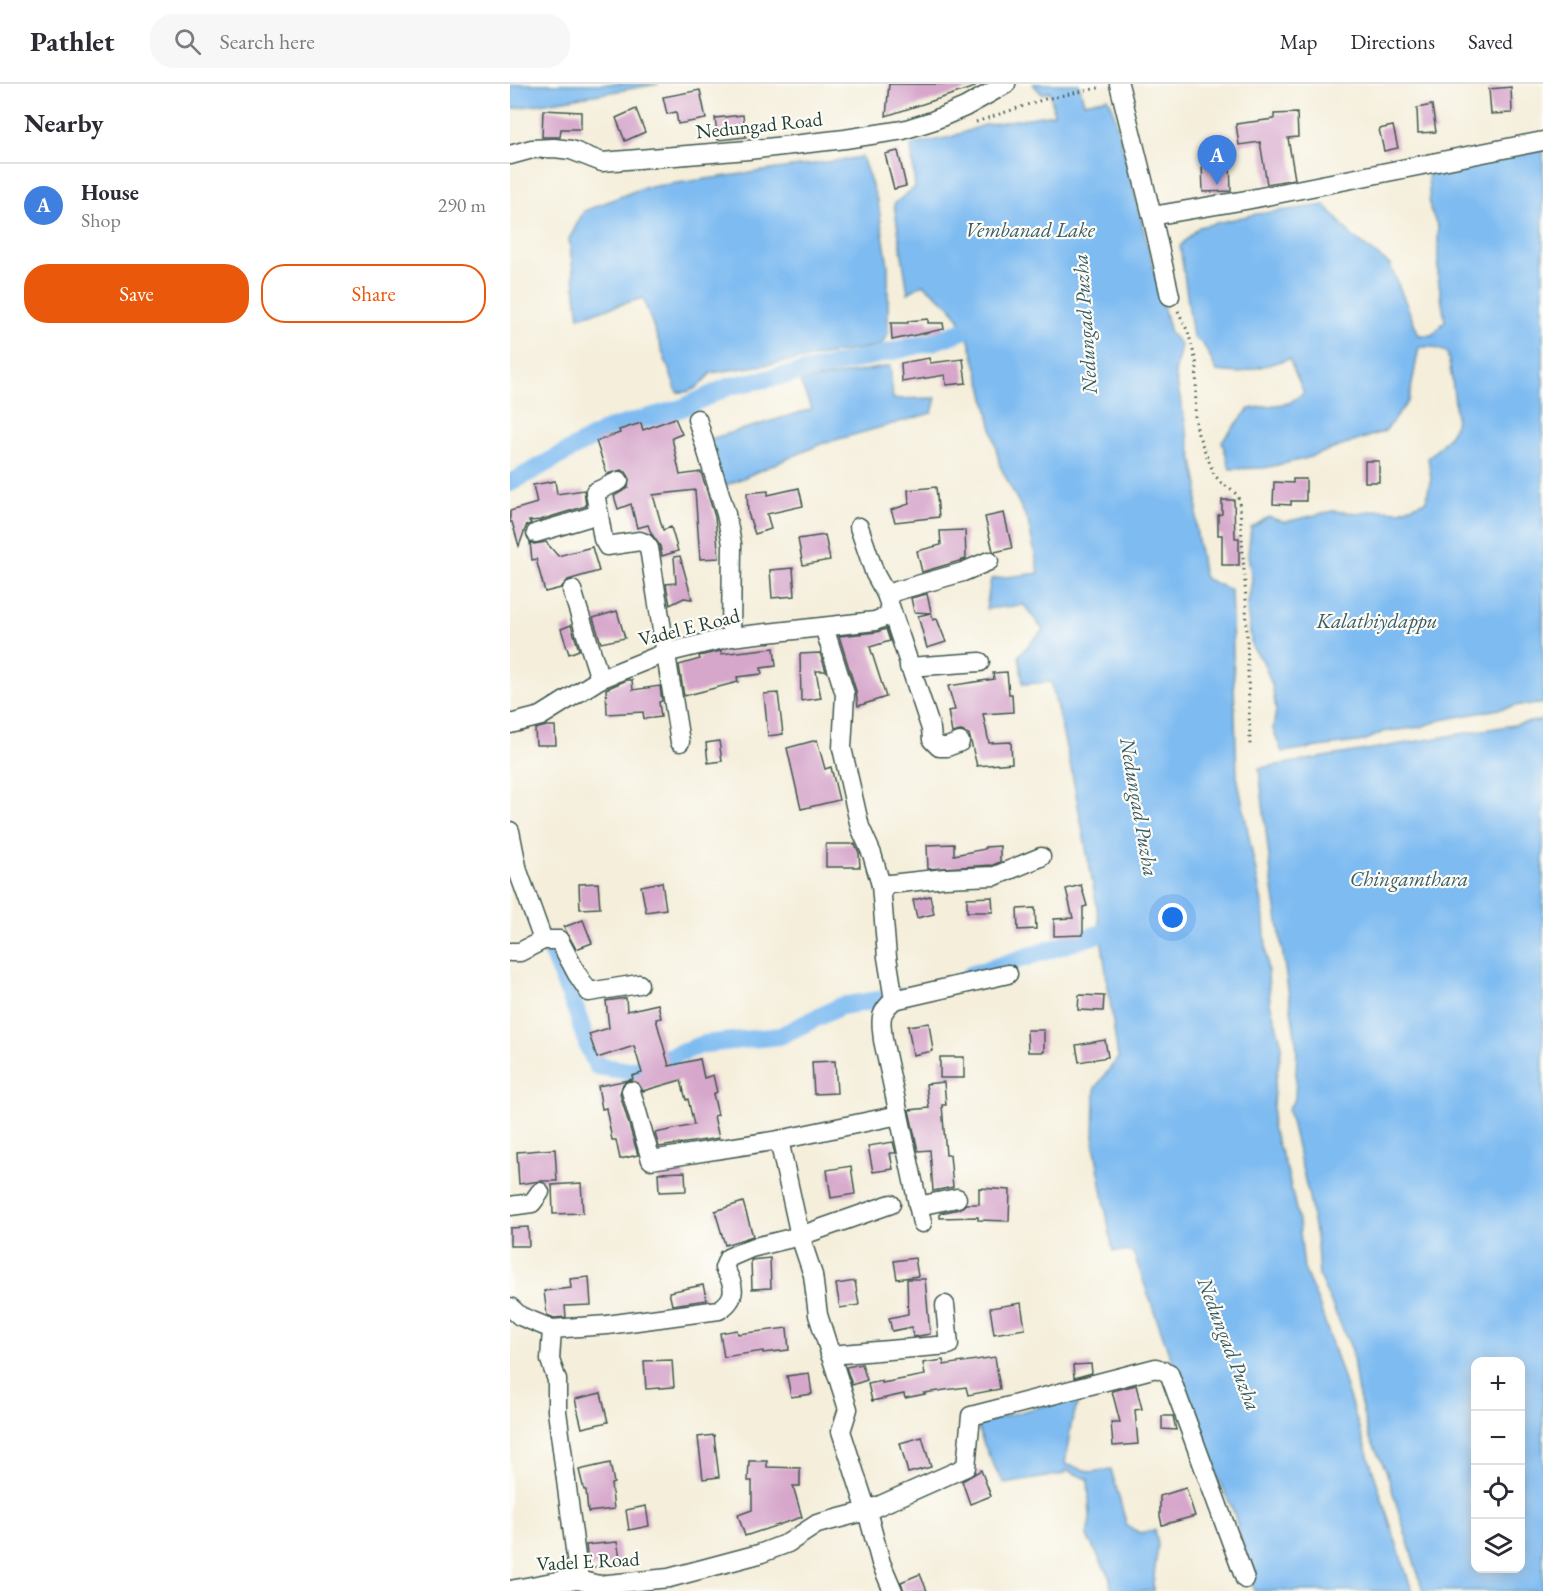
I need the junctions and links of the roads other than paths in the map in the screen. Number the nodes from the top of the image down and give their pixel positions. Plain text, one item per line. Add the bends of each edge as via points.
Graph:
1 (1005, 84) edge
2 (1119, 84) edge
3 (1543, 141) edge
4 (510, 154) edge
5 (1152, 216) junction
6 (1170, 296) road end
7 (697, 419) dead end
8 (619, 481) dead end
9 (599, 514) junction
10 (859, 527) dead end
11 (536, 533) dead end
12 (989, 561) dead end
13 (572, 590) dead end
14 (886, 594) junction
15 (892, 614) junction
16 (824, 627) junction
17 (731, 637) junction
18 (665, 653) junction
19 (980, 662) dead end
20 (909, 667) junction
21 (600, 679) junction
22 (510, 724) edge
23 (680, 742) dead end
24 (960, 742) dead end
25 (510, 831) edge
26 (1041, 857) dead end
27 (881, 885) junction
28 (543, 940) junction
29 (510, 952) edge
30 (1008, 974) dead end
31 (639, 984) dead end
32 (894, 997) junction
33 (631, 1091) dead end
34 (899, 1115) junction
35 (779, 1140) junction
36 (540, 1192) dead end
37 (957, 1198) dead end
38 (891, 1204) dead end
39 (510, 1206) edge
40 (800, 1236) junction
41 (945, 1305) dead end
42 (510, 1307) edge
43 (552, 1329) junction
44 (830, 1355) junction
45 (867, 1511) junction
46 (1245, 1579) dead end
47 (579, 1580) junction
48 (671, 1585) edge
49 (510, 1590) edge
50 (893, 1591) edge

1 - 4 street, Nedungad Road via 932,121 845,139 602,162 554,148
2 - 5 street
3 - 5 street
5 - 6 street
7 - 17 street via 732,544
8 - 9 street via 595,492
9 - 11 street
9 - 18 street via 607,546 640,542 649,548
10 - 14 street
12 - 14 street
13 - 21 street
14 - 15 street
15 - 16 street, Vadel E Road via 875,621
15 - 20 street
16 - 17 street, Vadel E Road
16 - 27 street via 845,693 842,748 853,800
17 - 18 street, Vadel E Road
18 - 21 street, Vadel E Road
18 - 23 street
19 - 20 street
20 - 24 street via 932,740 939,747
21 - 22 street, Vadel E Road via 541,716
25 - 28 street via 518,871
26 - 27 street via 995,876
27 - 32 street
28 - 29 street via 520,952
28 - 31 street via 559,940 589,992
30 - 32 street
32 - 34 street via 881,1018
33 - 35 street via 651,1160
34 - 35 street
34 - 37 street via 920,1214
35 - 40 street
36 - 39 street via 532,1203
38 - 40 street
40 - 43 street via 728,1258 724,1268 732,1280 732,1297 719,1310
40 - 44 street via 813,1275
41 - 44 street via 950,1345
42 - 43 street via 520,1316
43 - 47 street via 550,1360 557,1380 556,1411
44 - 45 street via 848,1409 841,1431
45 - 46 street, Vadel E Road via 966,1467 971,1416 1156,1368 1169,1372
45 - 48 street, Vadel E Road via 817,1524 788,1543
45 - 50 street
47 - 48 street, Vadel E Road via 598,1585
47 - 49 street, Vadel E Road

